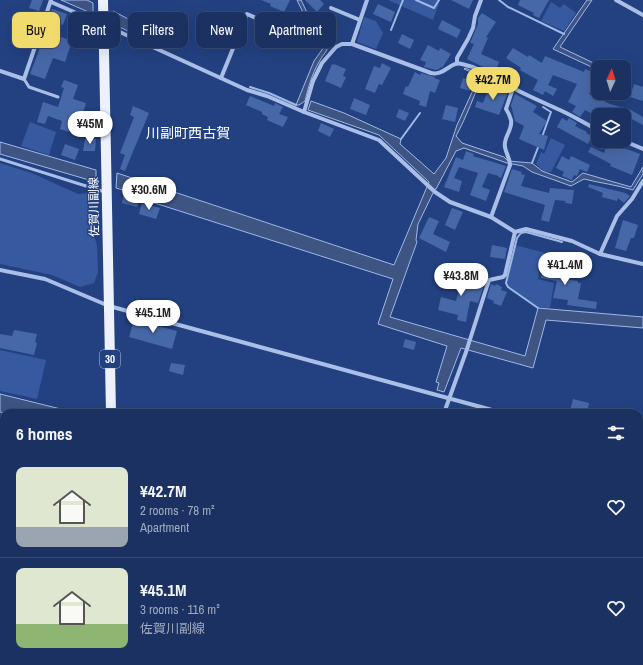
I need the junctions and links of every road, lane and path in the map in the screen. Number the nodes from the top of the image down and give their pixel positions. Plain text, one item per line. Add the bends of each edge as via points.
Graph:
1 (103, 0) edge
2 (367, 0) edge
3 (481, 0) edge
4 (616, 0) edge
5 (51, 1) edge
6 (331, 8) dead end
7 (75, 12) edge
8 (103, 12) edge
9 (643, 15) edge
10 (255, 18) edge
11 (360, 20) junction
12 (120, 32) edge
13 (352, 44) junction
14 (104, 48) edge
15 (456, 64) junction
16 (0, 72) edge
17 (221, 78) junction
18 (24, 79) junction
19 (513, 88) junction
20 (58, 97) dead end
21 (304, 112) junction
22 (591, 126) edge
23 (631, 144) edge
24 (643, 149) edge
25 (0, 159) edge
26 (643, 182) edge
27 (107, 193) junction
28 (491, 217) junction
29 (515, 232) junction
30 (600, 254) junction
31 (643, 264) edge
32 (0, 270) edge
33 (109, 306) junction
34 (449, 398) junction
35 (111, 409) edge
36 (445, 409) edge
37 (489, 409) edge

1 - 8 main road, 佐賀川副線 / 30
2 - 11 street
3 - 15 street via 473,28
4 - 9 street
5 - 7 street
5 - 18 street
6 - 11 street
10 - 17 street via 247,14
11 - 13 street
12 - 17 street
13 - 15 street via 437,74
13 - 21 street via 336,47 322,62
14 - 27 main road, 佐賀川副線 / 30
15 - 19 street via 478,69
16 - 18 street
17 - 21 street
18 - 20 lane via 30,87
19 - 22 street
19 - 28 street via 506,105 511,120 505,140 510,163
21 - 28 street via 379,140 435,192 450,202
23 - 24 street
25 - 27 lane
26 - 30 street via 618,216
27 - 33 main road, 佐賀川副線 / 30
28 - 29 street
29 - 30 street via 526,229 572,241
29 - 34 street via 505,275 489,280
30 - 31 street
32 - 33 street via 45,279
33 - 34 street
33 - 35 main road, 佐賀川副線 / 30
34 - 36 street
34 - 37 street

